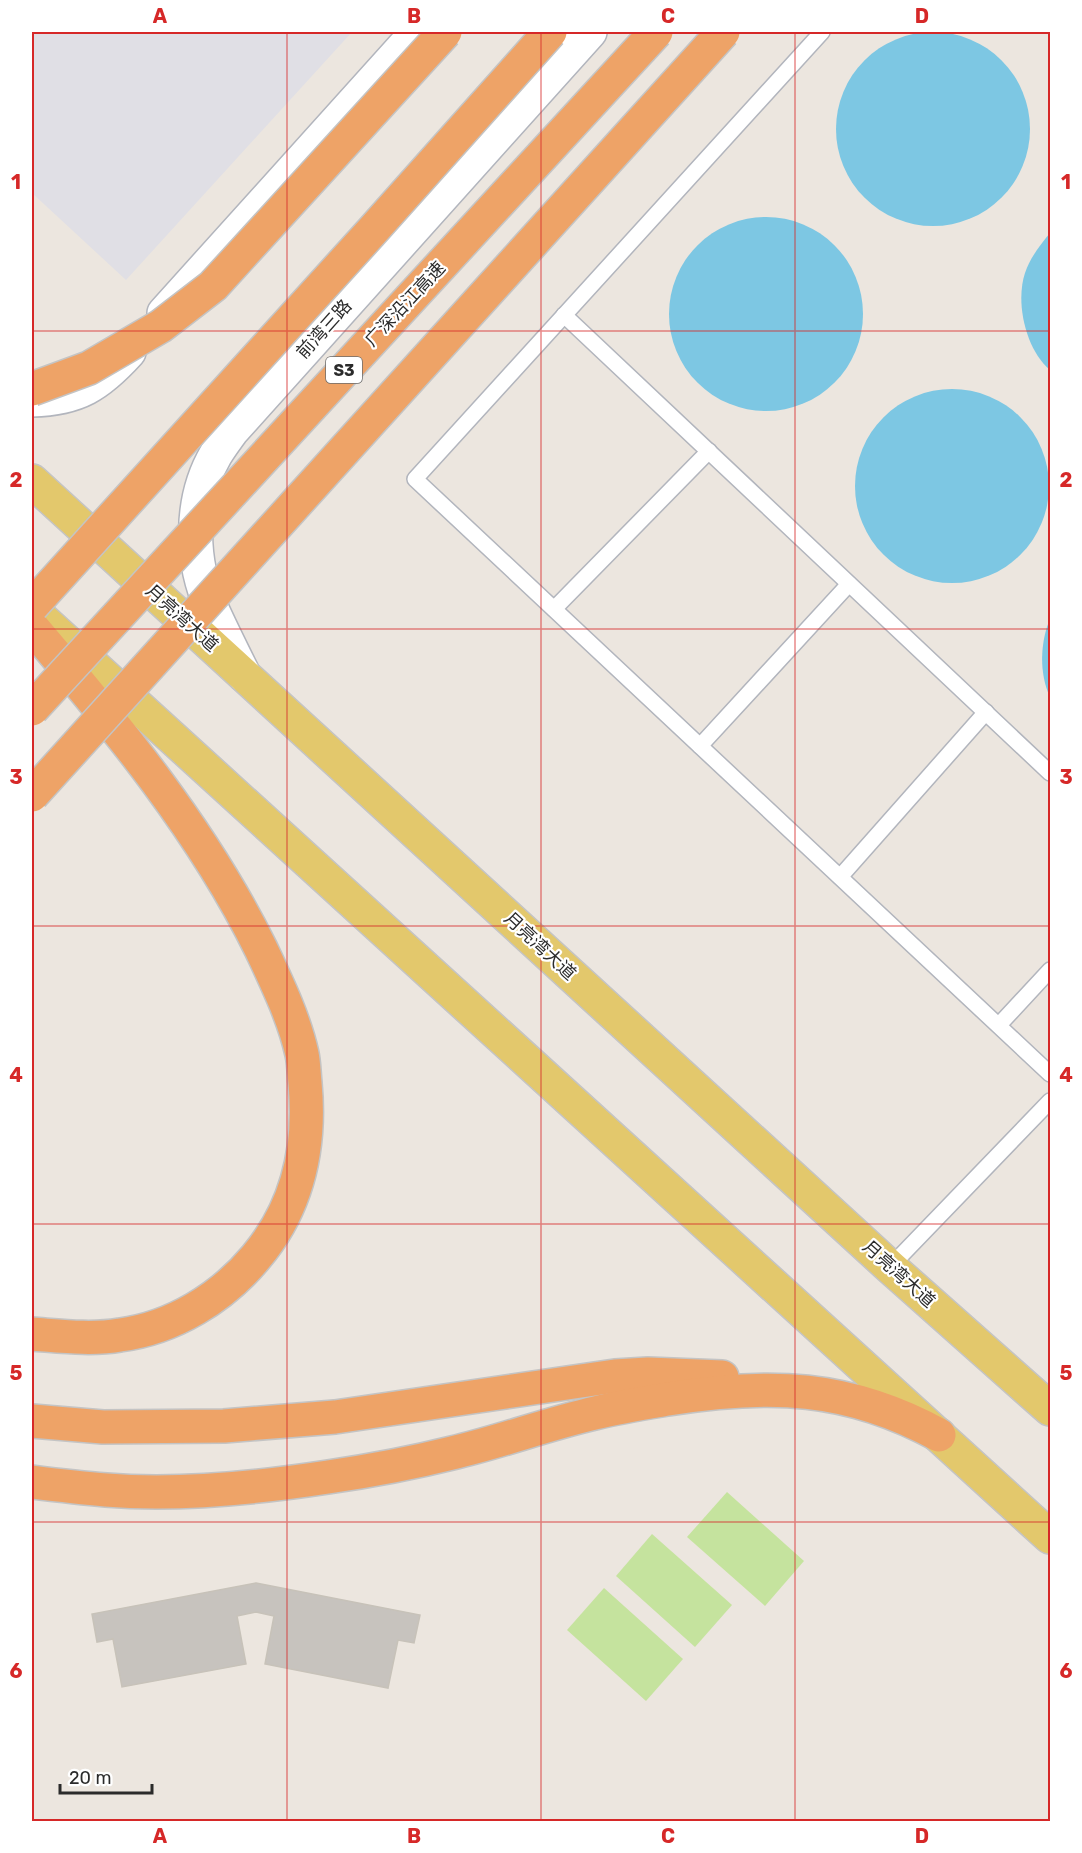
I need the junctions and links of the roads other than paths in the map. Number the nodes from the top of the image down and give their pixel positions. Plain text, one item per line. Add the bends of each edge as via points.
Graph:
1 (417, 32) edge
2 (445, 32) edge
3 (550, 32) edge
4 (590, 32) edge
5 (656, 32) edge
6 (723, 32) edge
7 (822, 32) edge
8 (564, 315) junction
9 (32, 389) edge
10 (32, 400) edge
11 (710, 451) junction
12 (32, 481) edge
13 (849, 584) junction
14 (32, 608) edge
15 (554, 609) junction
16 (32, 627) edge
17 (244, 675) junction
18 (32, 709) edge
19 (986, 712) junction
20 (700, 746) junction
21 (1050, 773) edge
22 (32, 795) edge
23 (840, 877) junction
24 (1050, 970) edge
25 (999, 1025) junction
26 (1050, 1074) edge
27 (1050, 1101) edge
28 (890, 1267) junction
29 (32, 1334) edge
30 (789, 1390) junction
31 (1050, 1410) edge
32 (32, 1421) edge
33 (939, 1435) junction
34 (32, 1482) edge
35 (1050, 1537) edge

1 - 10 street via 110,373 72,395
2 - 9 highway, bridge via 213,286 161,326 89,368
3 - 14 highway, bridge
4 - 17 street, 前湾三路 via 232,431 216,454 198,504 196,552 211,607
5 - 18 highway, 广深沿江高速 / S3, bridge
6 - 22 highway, bridge
7 - 8 lane
8 - 11 lane
8 - 15 lane via 416,479
11 - 13 lane
11 - 15 lane
12 - 17 main road, 月亮湾大道
13 - 19 lane
13 - 20 lane
14 - 33 main road
15 - 20 lane
16 - 29 highway via 145,767 207,854 247,920 280,988 302,1054 308,1115 304,1157 290,1201 266,1245 239,1278 202,1306 160,1326 119,1336
17 - 28 main road, 月亮湾大道
19 - 21 lane
19 - 23 lane
20 - 23 lane
23 - 25 lane
24 - 25 lane
25 - 26 lane
27 - 28 lane
28 - 31 main road, 月亮湾大道
30 - 32 highway via 730,1378 648,1374 586,1379 335,1417 224,1426 103,1426
30 - 33 highway via 864,1402
30 - 34 highway via 721,1391 628,1406 452,1453 329,1477 172,1492
33 - 35 main road

